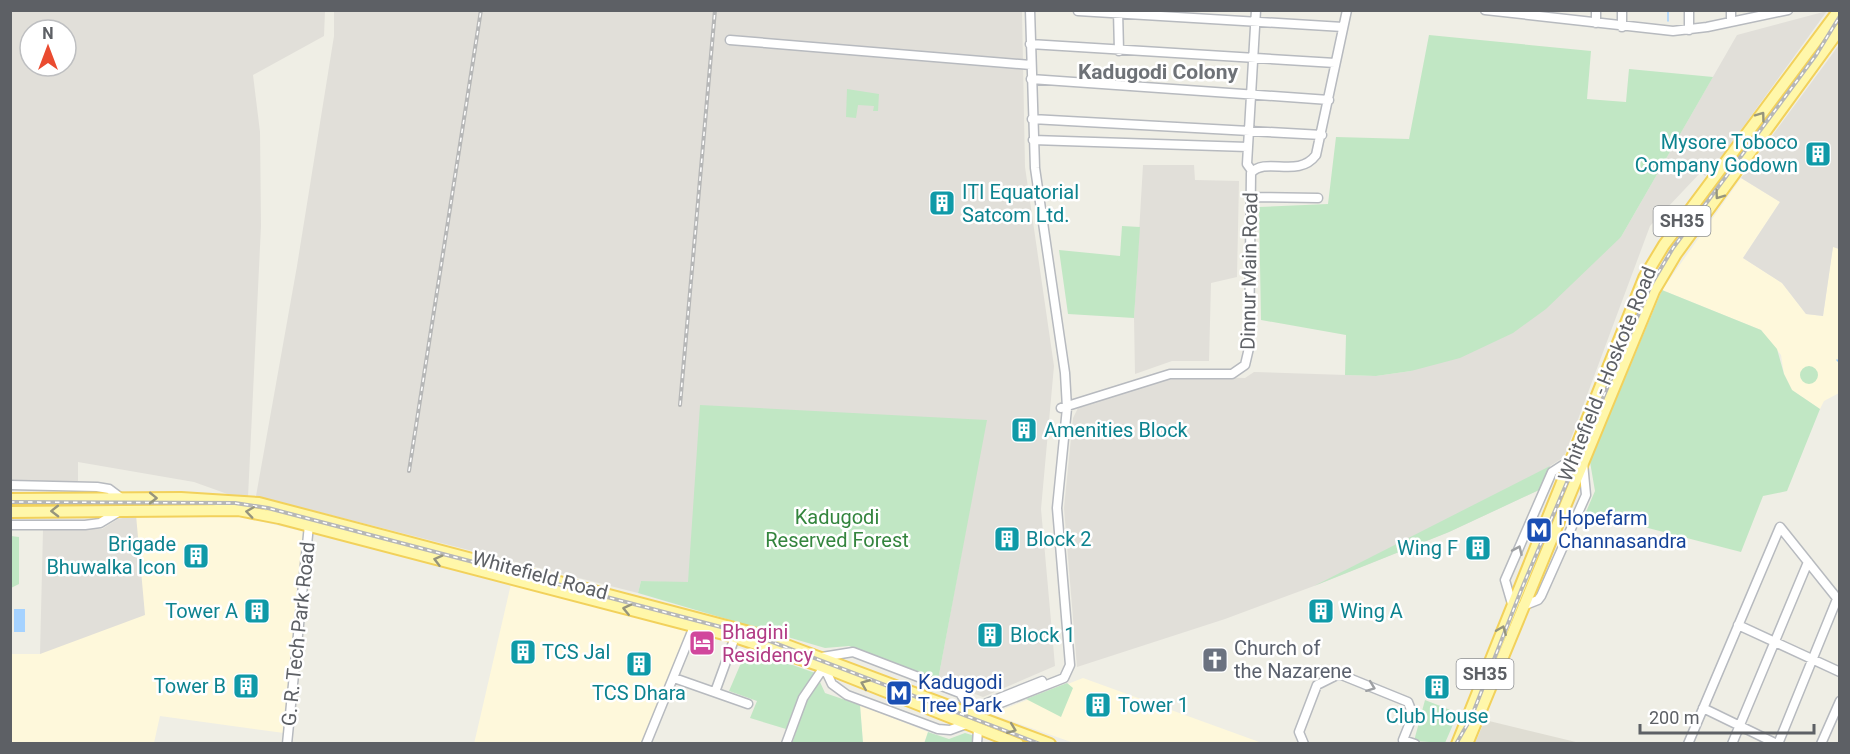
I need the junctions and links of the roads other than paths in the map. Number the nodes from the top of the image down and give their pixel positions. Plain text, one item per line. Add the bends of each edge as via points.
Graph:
1 (1030, 10) edge
2 (1078, 10) edge
3 (1256, 10) edge
4 (1347, 10) edge
5 (1485, 10) edge
6 (1596, 10) edge
7 (1622, 10) edge
8 (1689, 10) edge
9 (1731, 10) edge
10 (1788, 10) edge
11 (1839, 10) edge
12 (1513, 12) edge
13 (1118, 13) edge
14 (1768, 13) edge
15 (1540, 14) edge
16 (1567, 15) edge
17 (1255, 21) junction
18 (1731, 22) junction
19 (1596, 23) junction
20 (1343, 27) junction
21 (1622, 27) junction
22 (1839, 29) edge
23 (1689, 30) junction
24 (730, 40) dead end
25 (1030, 44) junction
26 (1119, 51) junction
27 (1253, 59) junction
28 (1335, 63) junction
29 (1031, 65) junction
30 (1031, 79) junction
31 (1251, 93) junction
32 (1329, 100) junction
33 (1032, 119) junction
34 (1249, 129) junction
35 (1322, 135) junction
36 (1033, 140) junction
37 (1742, 142) junction
38 (1248, 147) junction
39 (1751, 152) junction
40 (1252, 171) junction
41 (1250, 197) junction
42 (1318, 198) dead end
43 (1650, 267) junction
44 (1662, 275) junction
45 (1064, 405) junction
46 (1578, 460) junction
47 (10, 485) edge
48 (10, 499) edge
49 (122, 504) junction
50 (10, 512) edge
51 (10, 525) edge
52 (309, 525) junction
53 (1808, 562) junction
54 (1838, 600) edge
55 (1518, 605) junction
56 (695, 624) junction
57 (1738, 625) junction
58 (735, 637) junction
59 (1775, 642) junction
60 (1812, 659) junction
61 (823, 662) junction
62 (1839, 672) edge
63 (674, 678) junction
64 (715, 692) junction
65 (1839, 701) edge
66 (748, 704) dead end
67 (1703, 708) junction
68 (973, 714) junction
69 (968, 725) junction
70 (1739, 726) junction
71 (978, 729) junction
72 (1403, 742) edge
73 (287, 744) edge
74 (646, 744) edge
75 (786, 744) edge
76 (976, 744) edge
77 (1018, 744) edge
78 (1050, 744) edge
79 (1304, 744) edge
80 (1415, 744) edge
81 (1457, 744) edge
82 (1467, 744) edge
83 (1688, 744) edge
84 (1732, 744) edge
85 (1777, 744) edge
86 (1821, 744) edge

1 - 25 street
2 - 13 street
3 - 17 street
4 - 20 street, Dinnur Main Road
5 - 12 street
6 - 19 street
7 - 21 street
8 - 23 street
9 - 18 street
10 - 14 street
37 -> 11 main road, Whitefield - Hoskote Road / SH35
12 - 15 street
13 - 17 street
13 - 26 street
14 - 18 street
15 - 16 street
16 - 19 street
17 - 20 street
17 - 27 street
18 - 23 street
19 - 21 street
20 - 28 street, Dinnur Main Road
21 - 23 street
22 - 39 main road, Whitefield - Hoskote Road / SH35
24 - 29 street
25 - 26 street
25 - 29 street
26 - 27 street
27 - 28 street
27 - 31 street
28 - 32 street, Dinnur Main Road
29 - 30 street
30 - 31 street
30 - 33 street
31 - 32 street
31 - 34 street
32 - 35 street, Dinnur Main Road
33 - 34 street
33 - 36 street
34 - 35 street
34 - 38 street
35 - 40 street, Dinnur Main Road via 1316,155 1307,164
36 - 38 street
36 - 45 street via 1064,360
37 - 39 main road
37 - 43 main road, Whitefield - Hoskote Road / SH35
38 - 40 street via 1247,164
39 -> 44 main road, Whitefield - Hoskote Road / SH35
40 - 41 street, Dinnur Main Road
41 - 42 street
41 - 45 street, Dinnur Main Road via 1249,348 1242,368 1226,374 1170,374
43 - 44 main road
43 - 46 main road, Whitefield - Hoskote Road / SH35 via 1624,323
44 - 46 main road, Whitefield - Hoskote Road / SH35
45 - 68 street via 1052,508 1064,669 987,702
46 - 55 main road, Whitefield - Hoskote Road / SH35
46 - 55 street via 1586,495 1541,596
55 -> 46 street via 1505,580 1552,472
47 - 49 street via 98,487 109,489
48 - 49 main road, Whitefield Road
49 -> 50 main road, Whitefield Road
49 - 51 street, Whitefield Road via 100,523
52 -> 49 main road, Whitefield Road via 245,511
49 -> 61 main road, Whitefield Road via 231,500 259,503 697,617
56 -> 52 main road, Whitefield Road
52 - 73 street, G. R. Tech Park Road
53 - 54 street
53 - 57 street via 1780,527
53 - 59 street
54 - 60 street
81 -> 55 main road, Whitefield - Hoskote Road / SH35
55 - 82 main road, SH35
56 - 58 main road, Whitefield Road
56 - 63 street
57 - 59 street
57 - 67 street
58 - 61 main road, Whitefield Road
58 - 64 street
59 - 60 street
59 - 70 street
60 - 62 street
60 - 85 street
61 - 68 main road, Whitefield Road
61 - 68 street via 853,652 960,693
69 -> 61 main road, Whitefield Road
61 - 69 street via 832,684 847,696 938,729
61 - 75 street via 803,698
63 - 64 street
63 - 74 street
64 - 66 street
65 - 86 street
67 - 70 street
67 - 83 street
68 - 69 street
68 -> 78 main road, Whitefield Road
69 - 71 main road, Whitefield Road
70 - 84 street
70 - 85 street
71 - 76 street
71 - 77 main road, Whitefield Road
79 -> 72 street via 1299,732 1317,685 1339,674 1408,702 1413,715
72 - 80 street

